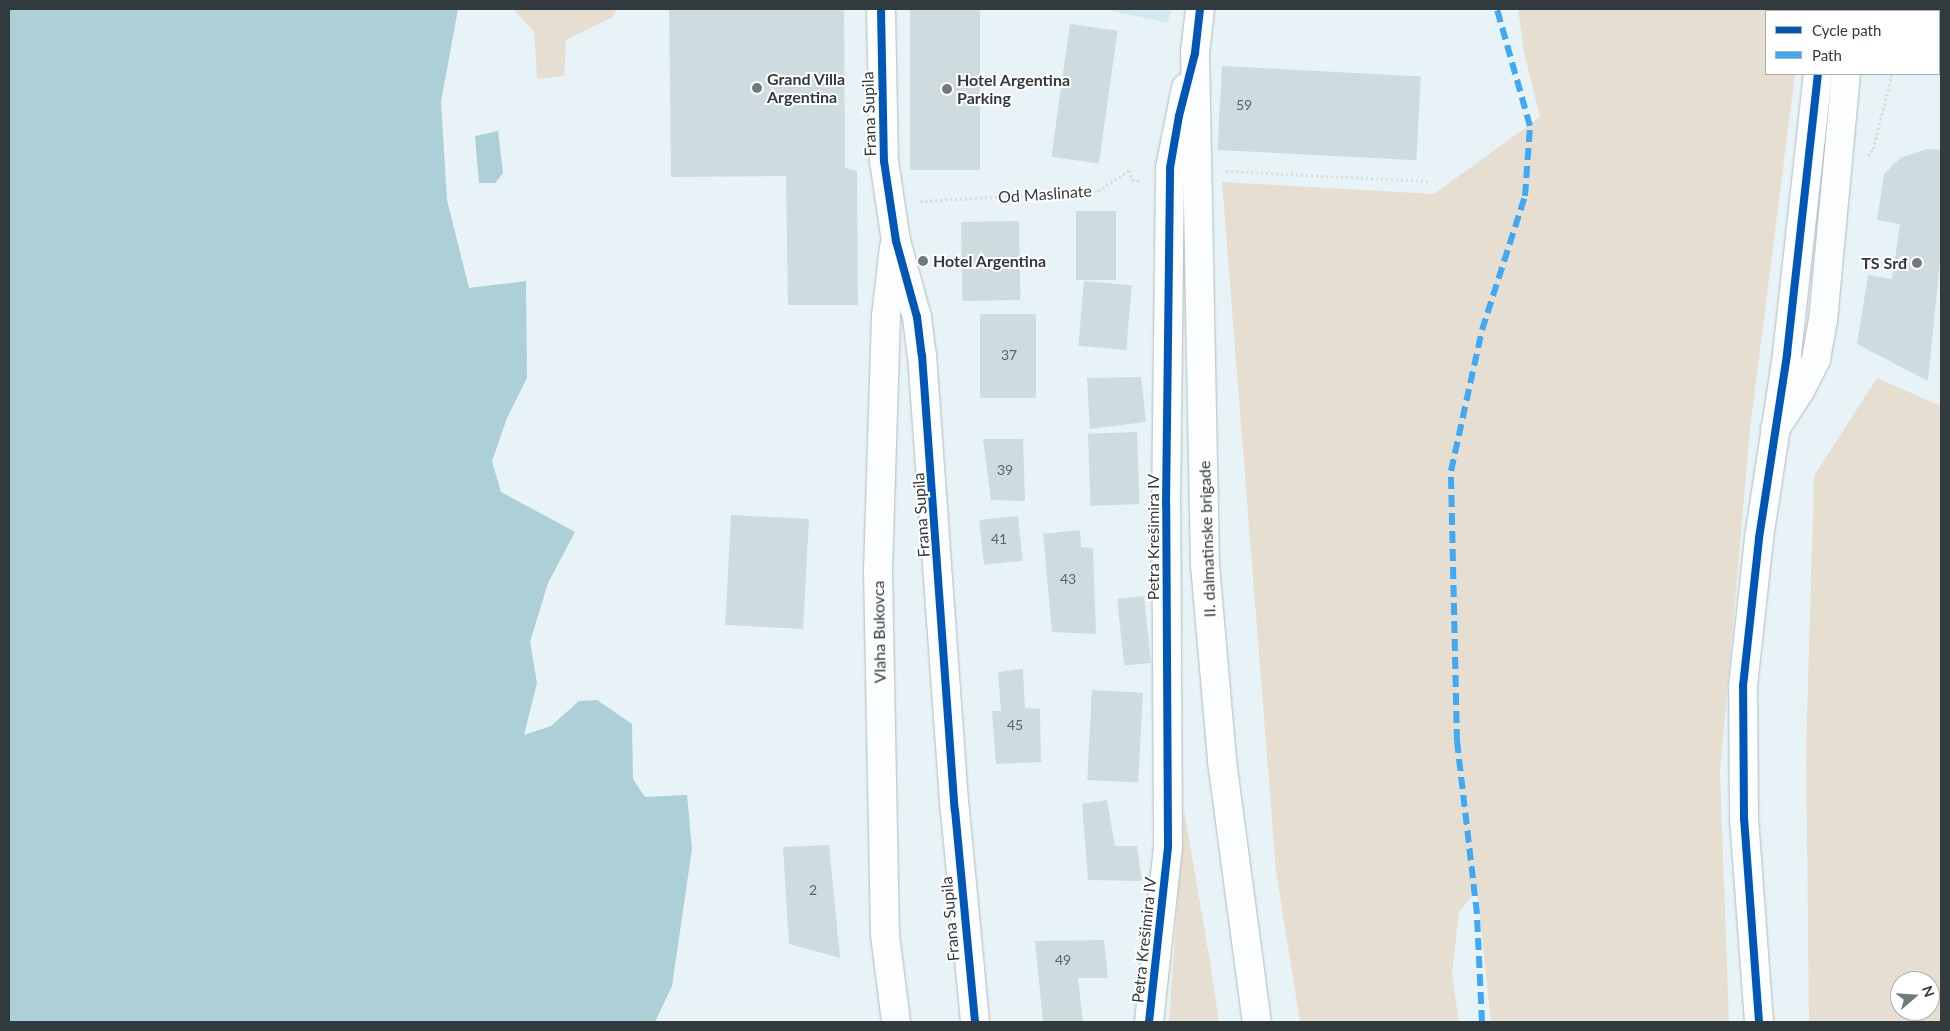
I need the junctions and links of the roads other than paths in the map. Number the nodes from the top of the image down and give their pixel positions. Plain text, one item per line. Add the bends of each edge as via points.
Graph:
1 (881, 9) edge
2 (1200, 9) edge
3 (1195, 53) junction
4 (1818, 75) edge
5 (1846, 75) edge
6 (896, 241) junction
7 (1775, 429) junction
8 (896, 1022) edge
9 (975, 1022) edge
10 (1149, 1022) edge
11 (1257, 1022) edge
12 (1759, 1022) edge

1 - 6 street, Frana Supila via 884,161
2 - 3 street
3 - 10 street, Petra Krešimira IV via 1170,168 1166,504 1168,846
3 - 11 street, II. dalmatinske brigade via 1205,565 1222,761
4 - 7 street via 1797,272
5 - 7 street via 1823,321 1816,359
6 - 8 street, Vlaha Bukovca via 886,316 878,571 885,934
6 - 9 street, Frana Supila via 917,317 922,355 954,810
7 - 12 street via 1742,686 1744,820

